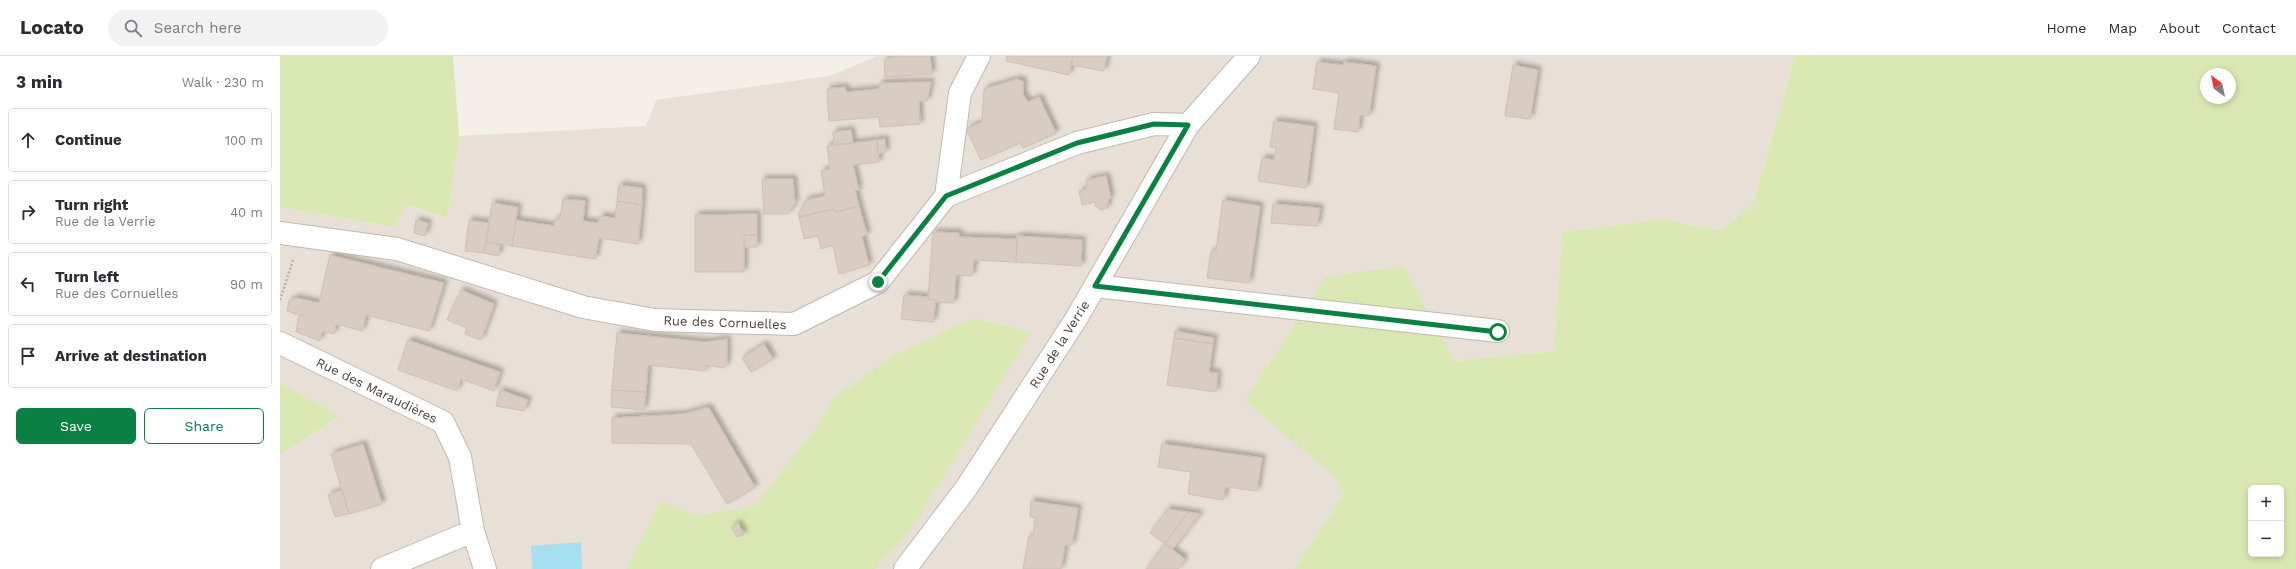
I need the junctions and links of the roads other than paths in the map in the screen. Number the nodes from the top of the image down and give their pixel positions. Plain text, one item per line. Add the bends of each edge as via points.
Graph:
1 (979, 56) edge
2 (1249, 56) edge
3 (1188, 125) junction
4 (946, 196) junction
5 (280, 233) edge
6 (1095, 286) junction
7 (1498, 332) dead end
8 (280, 343) edge
9 (473, 531) junction
10 (382, 569) edge
11 (485, 569) edge
12 (905, 569) edge

1 - 4 street via 960,93
2 - 3 street, Rue de la Verrie
3 - 4 street, Rue des Cornuelles via 1154,124 1077,143
3 - 6 street, Rue de la Verrie
4 - 5 street, Rue des Cornuelles via 878,282 794,324 655,320 583,307 397,249
6 - 7 street
6 - 12 street, Rue de la Verrie via 967,487
8 - 9 street, Rue des Maraudières via 443,422 460,457
9 - 10 street
9 - 11 street, Rue des Maraudières

